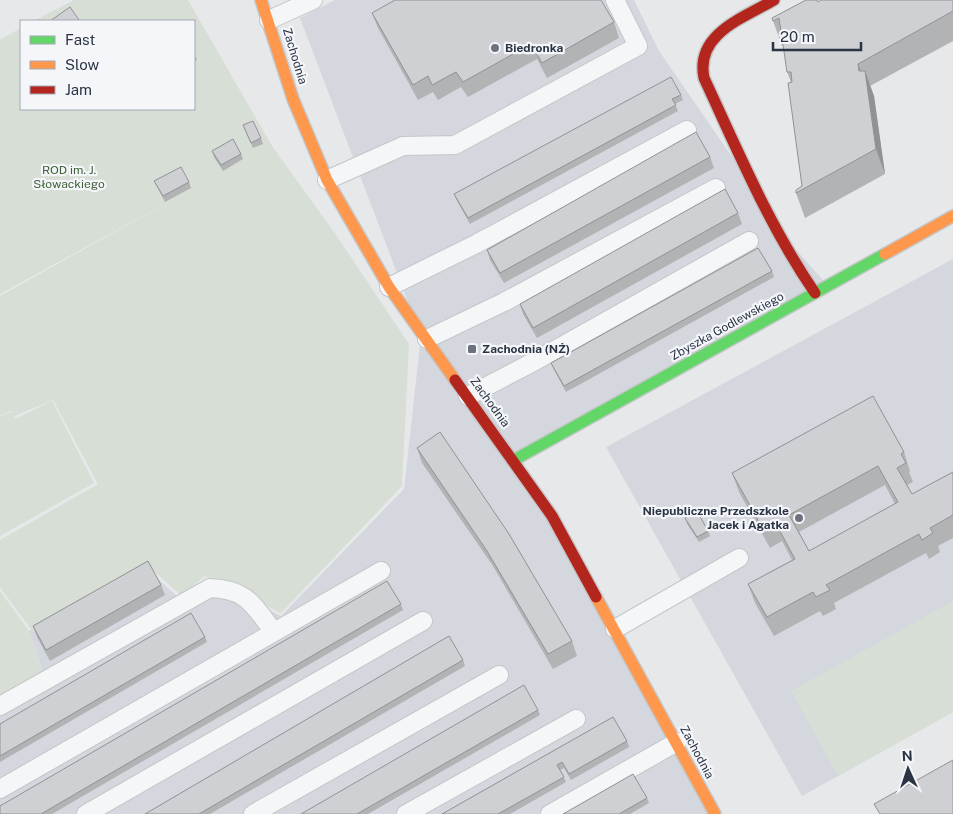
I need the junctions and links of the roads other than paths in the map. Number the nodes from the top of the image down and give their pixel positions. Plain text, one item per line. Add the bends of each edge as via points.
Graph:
1 (261, 0) edge
2 (313, 0) edge
3 (615, 0) edge
4 (774, 0) edge
5 (270, 20) junction
6 (687, 130) dead end
7 (327, 180) junction
8 (716, 188) dead end
9 (953, 216) edge
10 (749, 241) dead end
11 (389, 287) junction
12 (815, 293) junction
13 (428, 339) junction
14 (468, 396) junction
15 (514, 460) junction
16 (739, 558) dead end
17 (380, 571) dead end
18 (423, 621) dead end
19 (615, 629) junction
20 (274, 632) junction
21 (499, 675) dead end
22 (0, 706) edge
23 (576, 719) dead end
24 (676, 742) junction
25 (0, 789) edge
26 (86, 814) edge
27 (253, 814) edge
28 (406, 814) edge
29 (550, 814) edge
30 (715, 814) edge

1 - 5 street, Zachodnia
2 - 5 lane
3 - 7 lane via 638,46 455,145 403,146
4 - 12 street via 725,29 710,43 702,59 704,78 764,207 793,261
5 - 7 street, Zachodnia via 293,99
6 - 11 lane via 476,244
7 - 11 street, Zachodnia
8 - 13 lane via 504,302
9 - 12 street, Zbyszka Godlewskiego
10 - 14 lane
11 - 13 street, Zachodnia
12 - 15 street, Zbyszka Godlewskiego
13 - 14 street, Zachodnia
14 - 15 street, Zachodnia
15 - 19 street, Zachodnia via 552,516
16 - 19 lane
17 - 20 lane
18 - 26 lane
19 - 24 street, Zachodnia
20 - 22 lane via 246,597 228,588 210,588
20 - 25 lane
21 - 27 lane
23 - 28 lane
24 - 29 lane
24 - 30 street, Zachodnia

